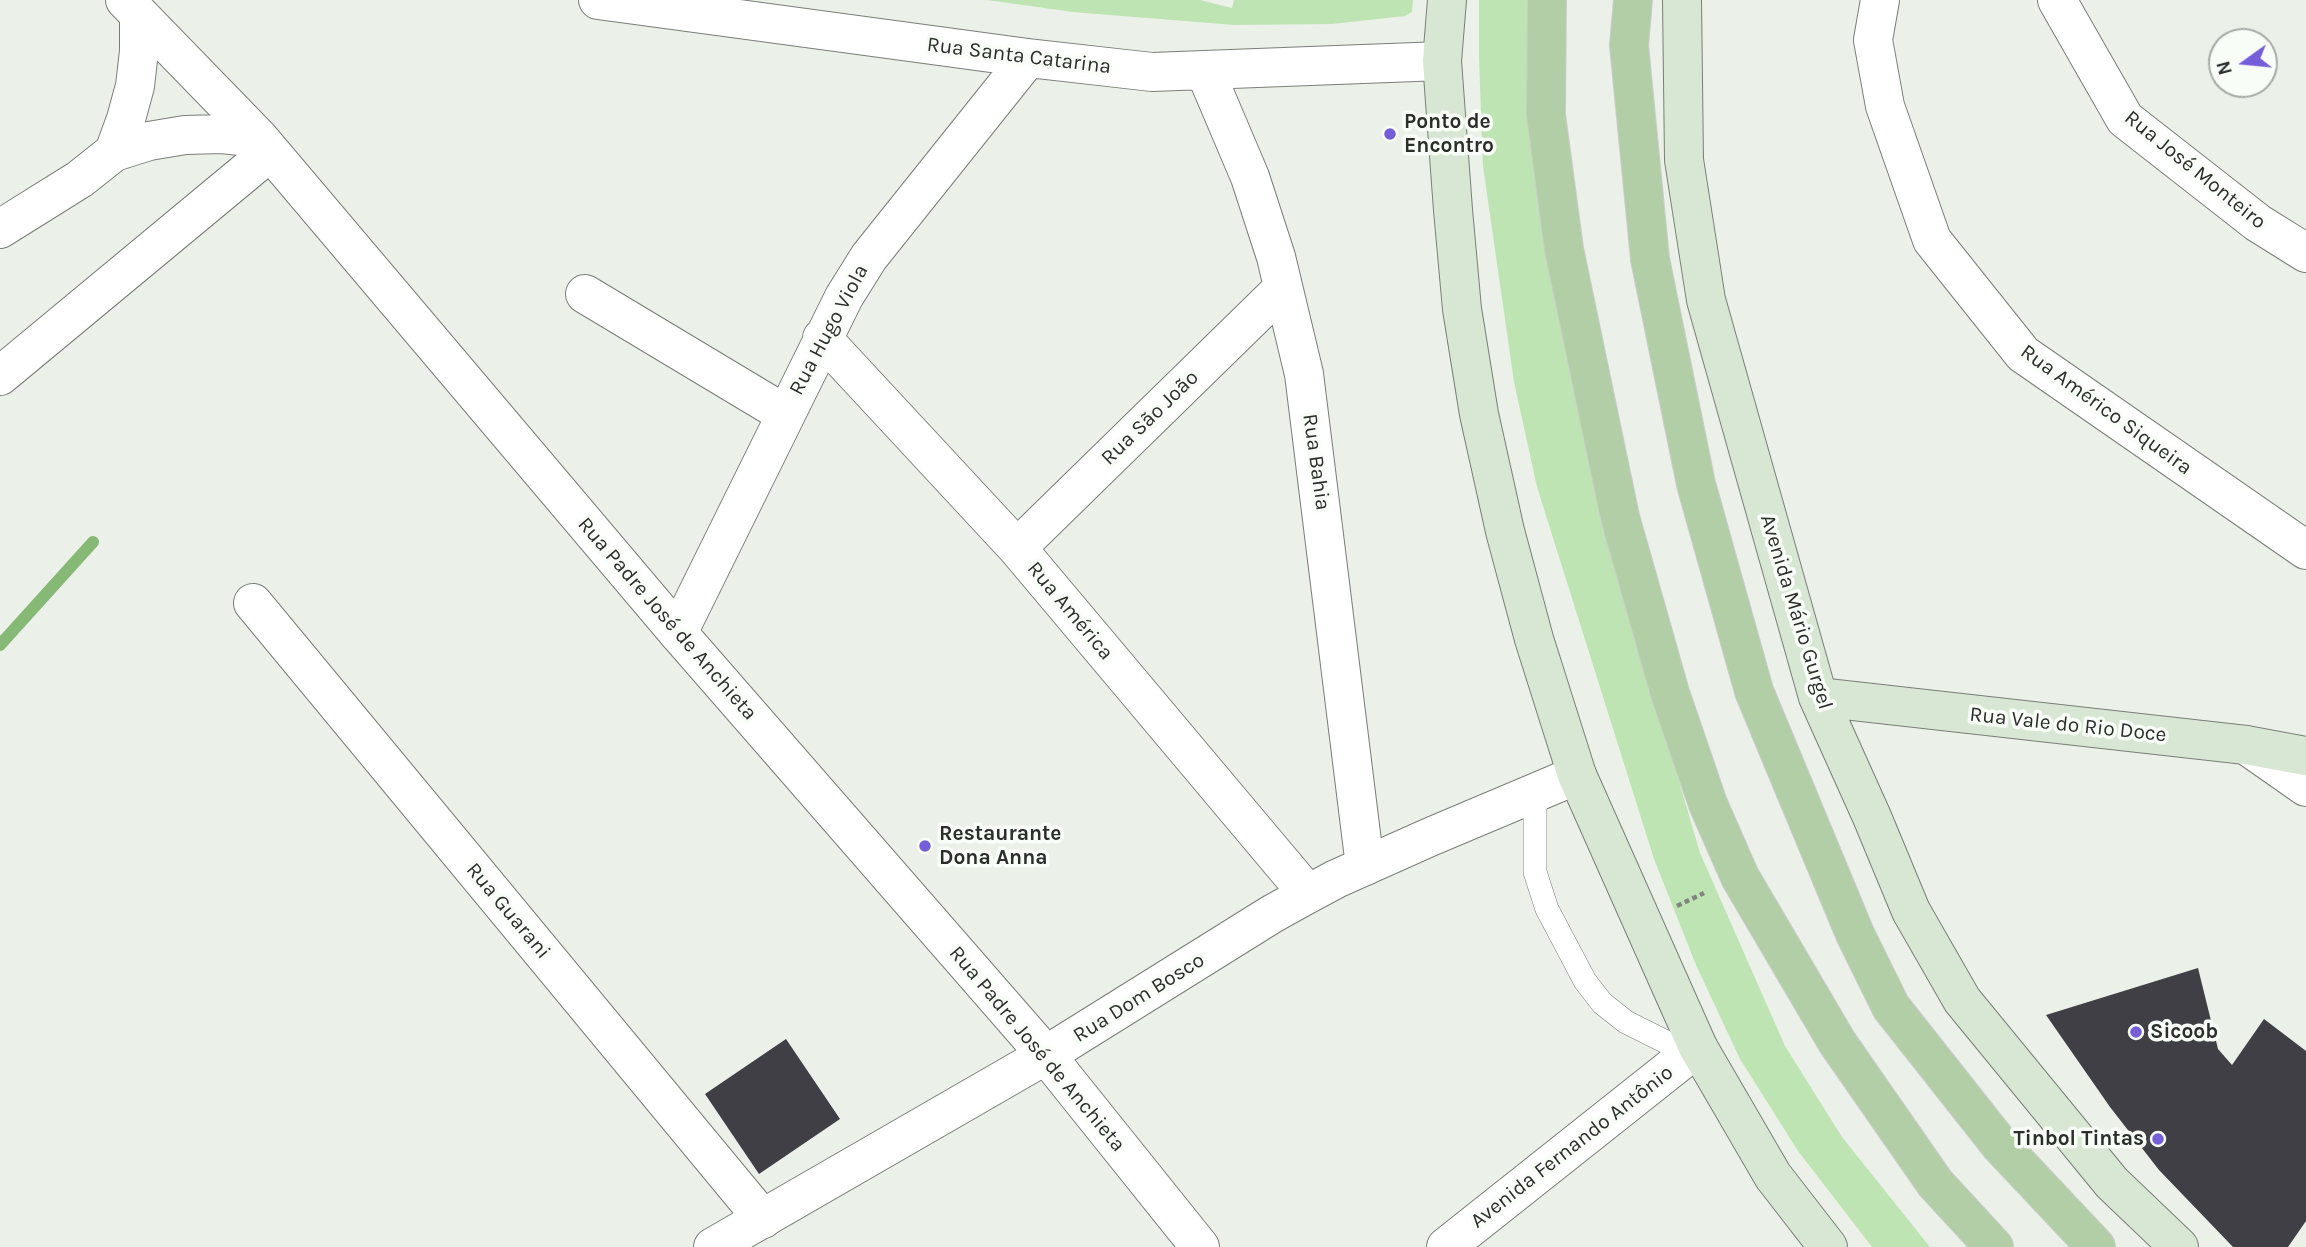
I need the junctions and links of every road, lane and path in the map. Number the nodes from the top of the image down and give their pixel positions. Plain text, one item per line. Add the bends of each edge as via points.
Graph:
1 (598, 0) edge
2 (1447, 0) edge
3 (1547, 0) edge
4 (1633, 0) edge
5 (1682, 0) edge
6 (1880, 0) edge
7 (2057, 0) edge
8 (132, 8) edge
9 (1028, 58) junction
10 (1442, 61) junction
11 (1205, 71) junction
12 (265, 145) junction
13 (114, 152) junction
14 (0, 229) edge
15 (2306, 253) edge
16 (1283, 288) junction
17 (585, 293) dead end
18 (822, 338) junction
19 (0, 376) edge
20 (785, 414) junction
21 (1017, 548) junction
22 (2306, 550) edge
23 (253, 603) dead end
24 (678, 633) junction
25 (1818, 697) junction
26 (2246, 745) junction
27 (2306, 756) edge
28 (1577, 775) junction
29 (2306, 787) edge
30 (1535, 792) junction
31 (1365, 866) junction
32 (1308, 894) junction
33 (1694, 1051) junction
34 (1045, 1055) junction
35 (763, 1219) junction
36 (713, 1247) edge
37 (1200, 1247) edge
38 (1446, 1247) edge
39 (1828, 1247) edge
40 (1994, 1247) edge
41 (2096, 1247) edge
42 (2179, 1247) edge

1 - 9 street, Rua Santa Catarina
2 - 10 main road
3 - 40 main road via 1546,115 1564,249 1619,517 1708,804 1740,877 1837,1042 1935,1183
4 - 41 main road via 1629,45 1650,258 1696,484 1754,691 1850,922 1891,1007 2000,1145
5 - 25 main road, Avenida Mário Gurgel via 1684,160 1706,300
6 - 22 street, Rua Américo Siqueira via 1873,40 1885,106 1932,240 2023,354
7 - 15 street, Rua José Monteiro via 2125,119 2258,223
8 - 12 street, Rua Padre José de Anchieta
8 - 13 street via 139,51 135,86
9 - 11 street, Rua Santa Catarina via 1152,72
9 - 18 street, Rua Hugo Viola via 869,257
10 - 11 street, Rua Santa Catarina
10 - 28 main road via 1462,309 1479,414 1505,531
11 - 16 street, Rua Bahia via 1250,177
12 - 13 street via 222,134 185,135
12 - 19 street
12 - 24 street, Rua Padre José de Anchieta
13 - 14 street
16 - 21 street, Rua São João
16 - 31 street, Rua Bahia via 1304,374
17 - 20 street
18 - 20 street, Rua Hugo Viola
18 - 21 street, Rua América
20 - 24 street, Rua Hugo Viola
21 - 32 street, Rua América
23 - 35 street, Rua Guarani
24 - 34 street, Rua Padre José de Anchieta
25 - 26 main road, Rua Vale do Rio Doce
25 - 42 main road, Avenida Mário Gurgel via 1911,911 1962,1000 2112,1183
26 - 27 main road
26 - 29 street, Rua Vale do Rio Doce
28 - 30 street, Rua Dom Bosco
28 - 33 main road
30 - 31 street, Rua Dom Bosco
30 - 33 lane via 1535,872 1547,909 1585,981 1602,1003 1626,1022
31 - 32 street, Rua Dom Bosco
32 - 34 street, Rua Dom Bosco
33 - 38 street, Avenida Fernando Antônio
33 - 39 main road via 1773,1176
34 - 35 street, Rua Dom Bosco
34 - 37 street, Rua Padre José de Anchieta
35 - 36 street, Rua Dom Bosco

